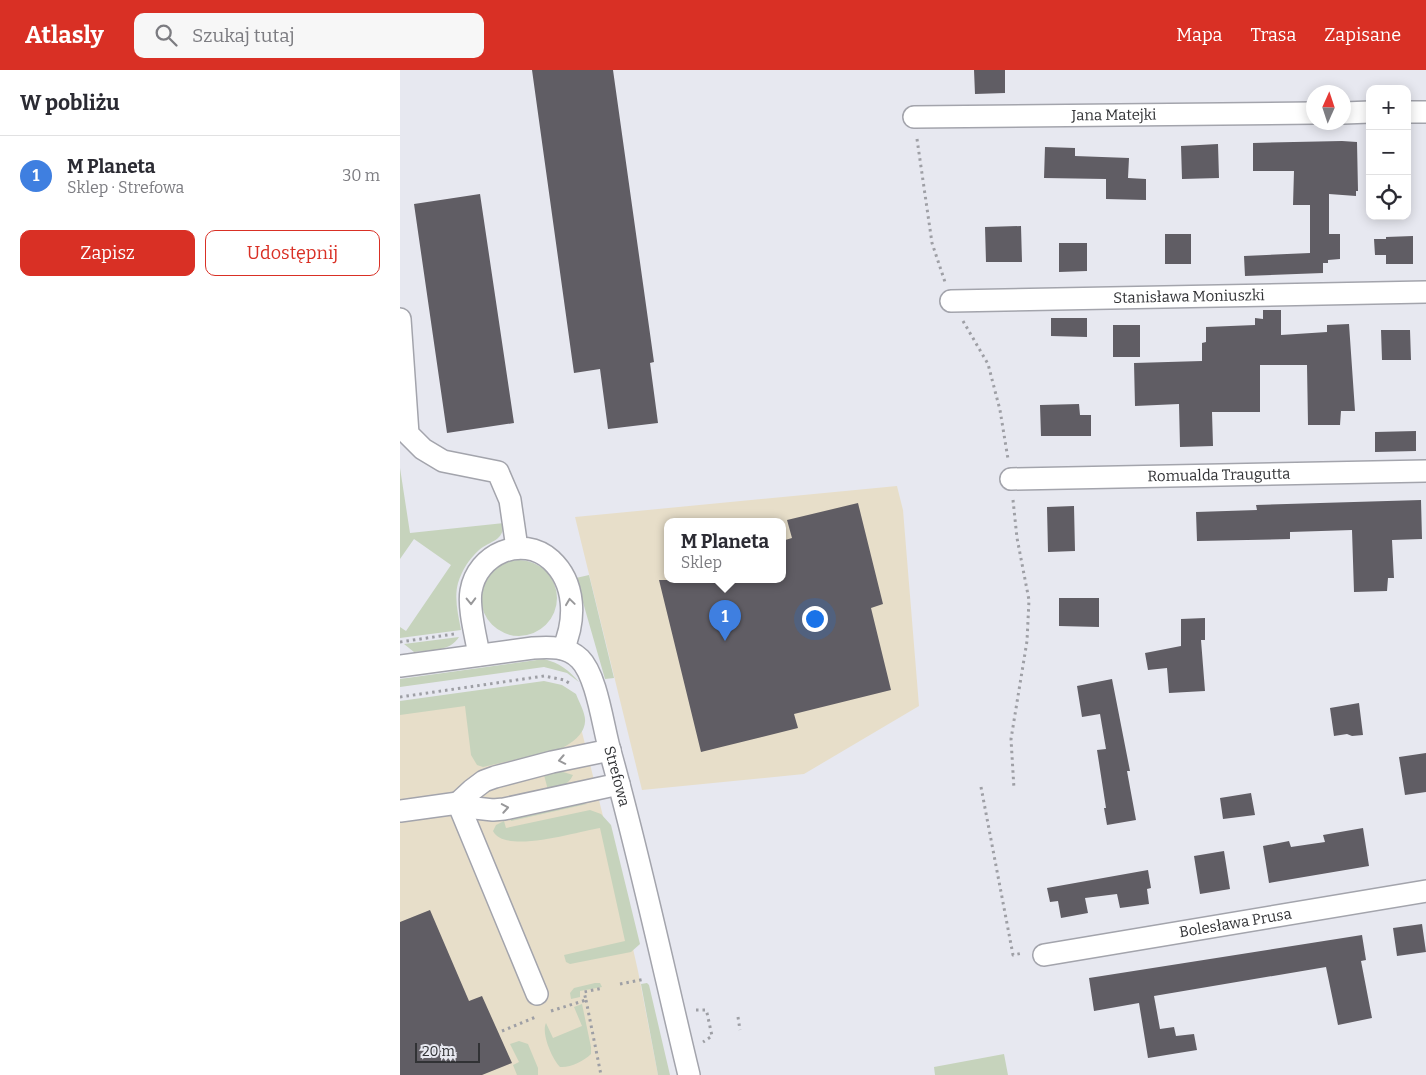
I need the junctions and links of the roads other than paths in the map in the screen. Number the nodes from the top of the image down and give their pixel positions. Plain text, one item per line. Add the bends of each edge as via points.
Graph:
1 (1366, 112) edge
2 (1411, 112) edge
3 (1426, 112) edge
4 (1306, 113) edge
5 (1351, 113) edge
6 (914, 117) road end
7 (1426, 292) edge
8 (951, 301) road end
9 (400, 319) edge
10 (1426, 471) edge
11 (1011, 479) road end
12 (517, 548) junction
13 (564, 649) junction
14 (479, 655) junction
15 (400, 666) edge
16 (610, 750) junction
17 (619, 784) junction
18 (458, 802) junction
19 (400, 811) edge
20 (1426, 891) edge
21 (1044, 955) road end
22 (537, 994) dead end
23 (688, 1075) edge

1 - 5 street
2 - 3 street
4 - 6 street, Jana Matejki
7 - 8 street, Stanisława Moniuszki
9 - 12 street via 408,434 423,449 443,460 498,472 510,500
10 - 11 street, Romualda Traugutta
13 -> 12 street via 572,621 568,586 550,559 534,550
12 -> 14 street via 500,552 485,561 471,590 470,606
13 - 14 street via 533,648
13 - 16 street, Strefowa via 579,658 590,676
14 - 15 street
16 - 17 street, Strefowa
16 -> 18 street via 495,777
18 -> 17 street via 476,808 504,809
17 - 23 street, Strefowa
18 - 19 street
18 - 22 street
20 - 21 street, Bolesława Prusa

